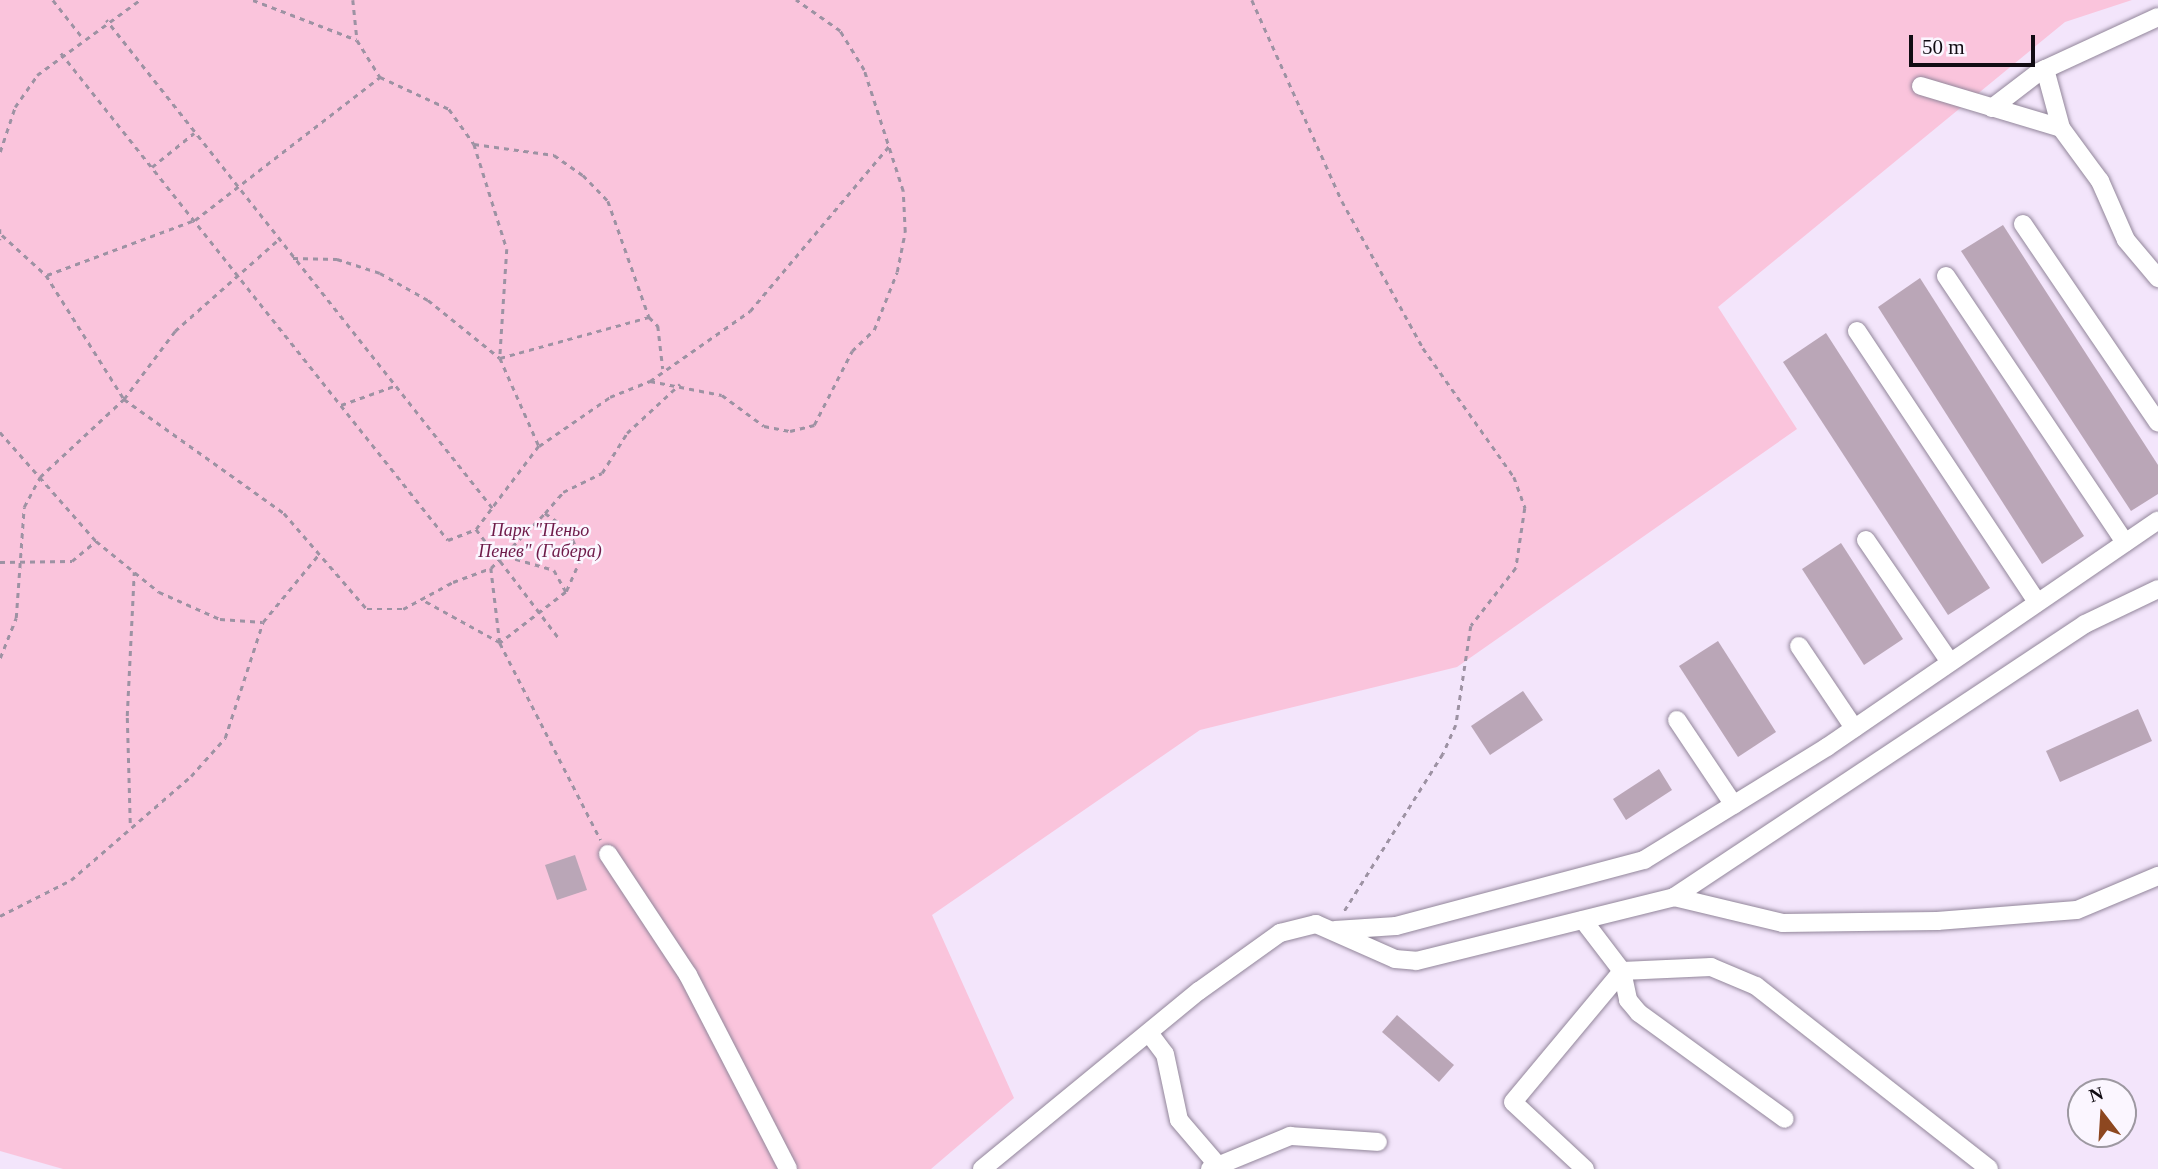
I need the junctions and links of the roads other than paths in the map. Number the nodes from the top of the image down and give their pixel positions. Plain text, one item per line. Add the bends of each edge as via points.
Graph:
1 (2158, 17) edge
2 (2045, 69) junction
3 (1921, 86) dead end
4 (1992, 108) junction
5 (2061, 128) junction
6 (2024, 224) dead end
7 (1946, 276) dead end
8 (2158, 278) edge
9 (1857, 331) dead end
10 (2158, 422) edge
11 (2158, 520) edge
12 (1866, 540) dead end
13 (2125, 542) junction
14 (2158, 589) edge
15 (2038, 602) junction
16 (1799, 646) dead end
17 (1950, 662) junction
18 (1677, 720) dead end
19 (1854, 728) junction
20 (1734, 805) junction
21 (608, 854) road end
22 (2158, 876) edge
23 (1674, 897) junction
24 (1583, 920) junction
25 (1335, 930) junction
26 (1622, 971) junction
27 (1149, 1033) junction
28 (1785, 1119) dead end
29 (1378, 1142) dead end
30 (1217, 1168) edge
31 (788, 1169) edge
32 (982, 1169) edge
33 (1585, 1169) edge
34 (1989, 1169) edge

1 - 2 street
2 - 4 street
2 - 5 street
3 - 4 street
4 - 5 street
5 - 8 street via 2100,181 2126,240
6 - 10 street
7 - 13 street
9 - 15 street
11 - 13 street
12 - 17 street
13 - 15 street
14 - 23 street via 2085,624
15 - 17 street
16 - 19 street
17 - 19 street
18 - 20 street
19 - 20 street
20 - 25 street via 1643,860 1606,874 1396,926
21 - 31 street via 688,975
22 - 23 street via 2077,910 1937,921 1783,923
23 - 24 street
24 - 25 street via 1416,961 1395,959
24 - 26 street
25 - 27 street via 1316,923 1280,933
26 - 28 street via 1628,1000 1639,1013
26 - 33 street via 1513,1102
26 - 34 street via 1711,967 1735,974
27 - 30 street via 1165,1054 1179,1120
27 - 32 street
29 - 30 street via 1290,1136

